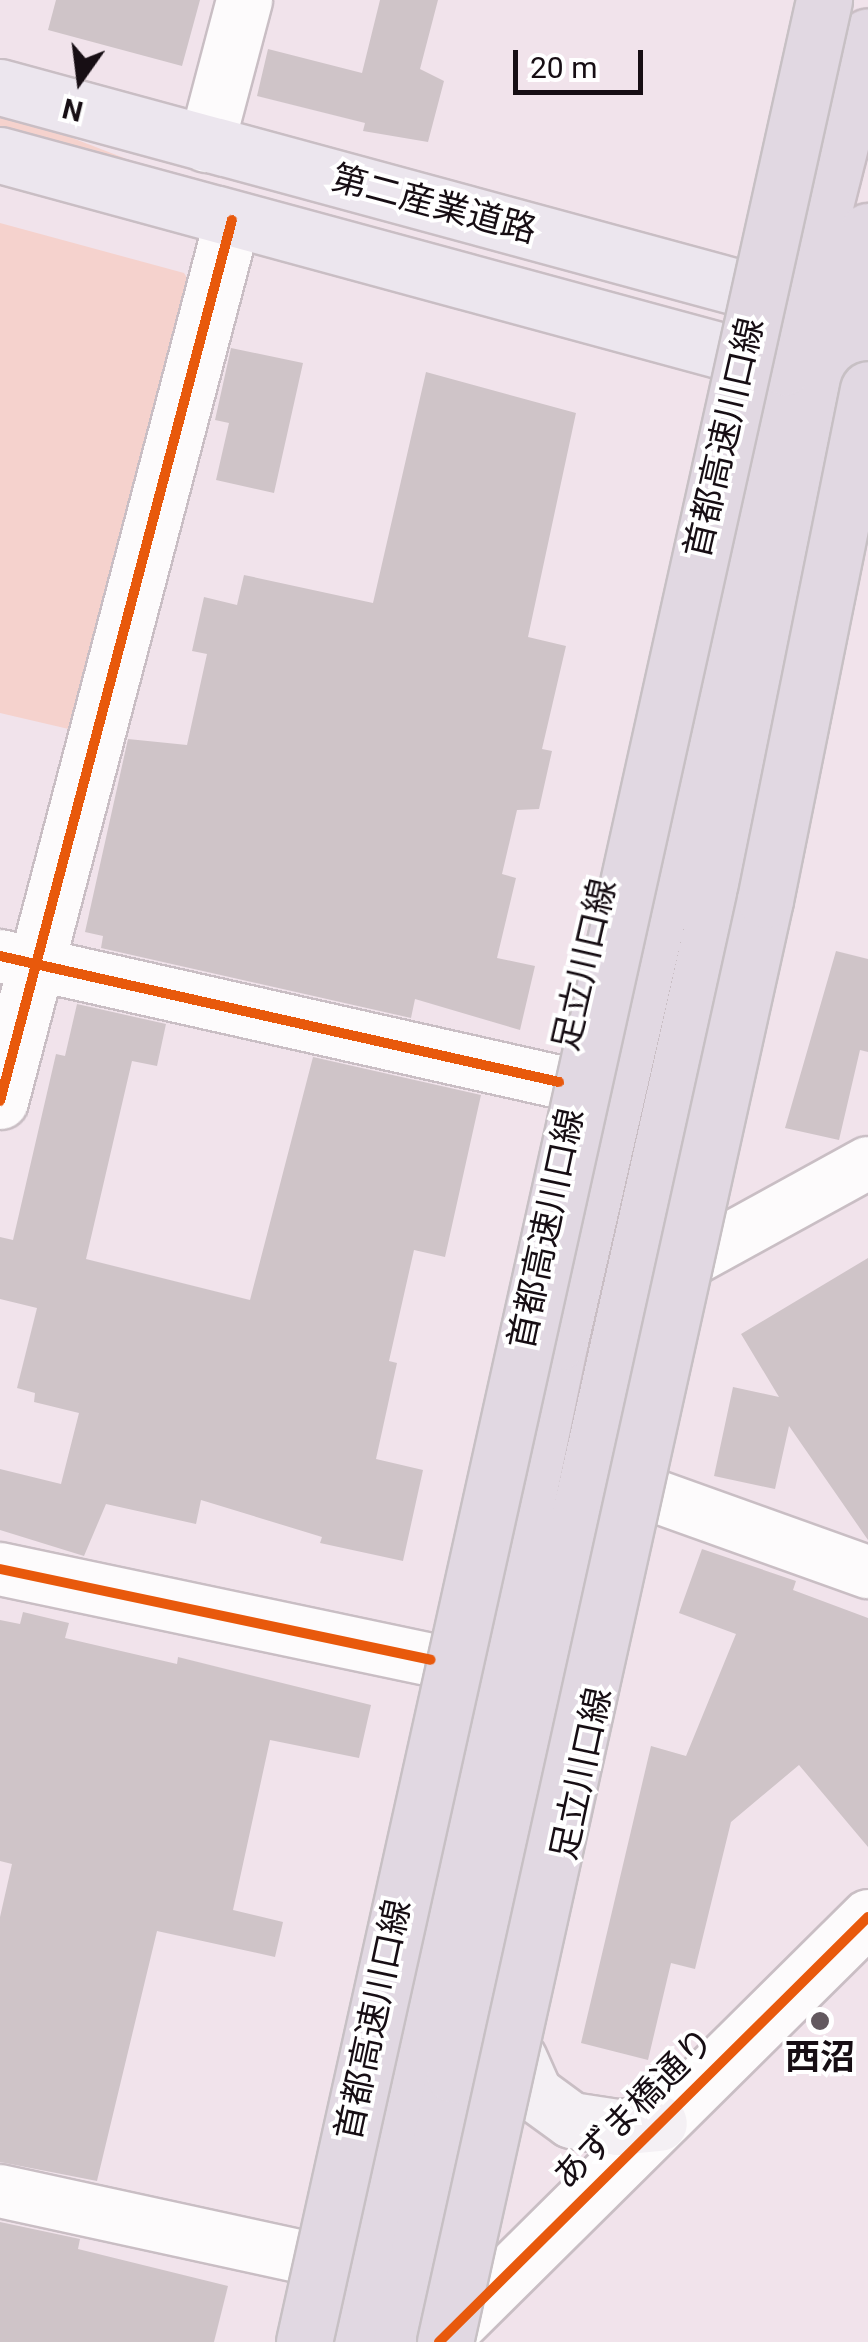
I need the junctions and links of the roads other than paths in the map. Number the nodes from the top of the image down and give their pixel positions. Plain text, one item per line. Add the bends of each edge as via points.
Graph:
1 (244, 0) edge
2 (808, 0) edge
3 (824, 0) edge
4 (868, 36) edge
5 (0, 87) edge
6 (206, 144) junction
7 (0, 155) edge
8 (232, 220) junction
9 (868, 232) edge
10 (738, 286) junction
11 (839, 316) edge
12 (723, 350) junction
13 (839, 383) edge
14 (868, 504) edge
15 (16, 960) edge
16 (559, 1082) junction
17 (0, 1101) edge
18 (868, 1163) edge
19 (695, 1258) junction
20 (644, 1492) junction
21 (0, 1568) edge
22 (868, 1572) edge
23 (430, 1660) junction
24 (868, 1917) edge
25 (519, 2059) junction
26 (659, 2122) junction
27 (0, 2191) edge
28 (298, 2256) junction
29 (451, 2336) edge
30 (278, 2342) edge
31 (304, 2342) edge
32 (354, 2342) edge
33 (401, 2342) edge

1 - 6 street
2 - 10 main road, 足立川口線
3 - 31 highway, 首都高速川口線, bridge
4 - 11 highway
5 - 6 main road, 第二産業道路
6 - 10 main road, 第二産業道路
7 - 8 main road, 第二産業道路
8 - 12 main road, 第二産業道路
8 - 15 street
9 - 11 highway
10 - 11 main road, 第二産業道路
10 - 12 main road, 足立川口線
11 - 13 highway
12 - 13 main road, 第二産業道路
12 - 16 main road, 足立川口線
13 - 29 highway, bridge via 765,900
13 - 32 highway via 560,1342
13 - 33 highway via 454,2075
14 - 19 main road, 足立川口線
15 - 16 street
15 - 17 street
16 - 23 main road, 足立川口線
18 - 19 street
19 - 20 main road, 足立川口線
20 - 22 street
20 - 25 main road, 足立川口線
21 - 23 street
23 - 28 main road, 足立川口線
24 - 26 street, あずま橋通り
25 - 26 main road via 534,2094 571,2120 618,2127
25 - 29 main road, 足立川口線
26 - 29 street, あずま橋通り
27 - 28 street
28 - 30 main road, 足立川口線

